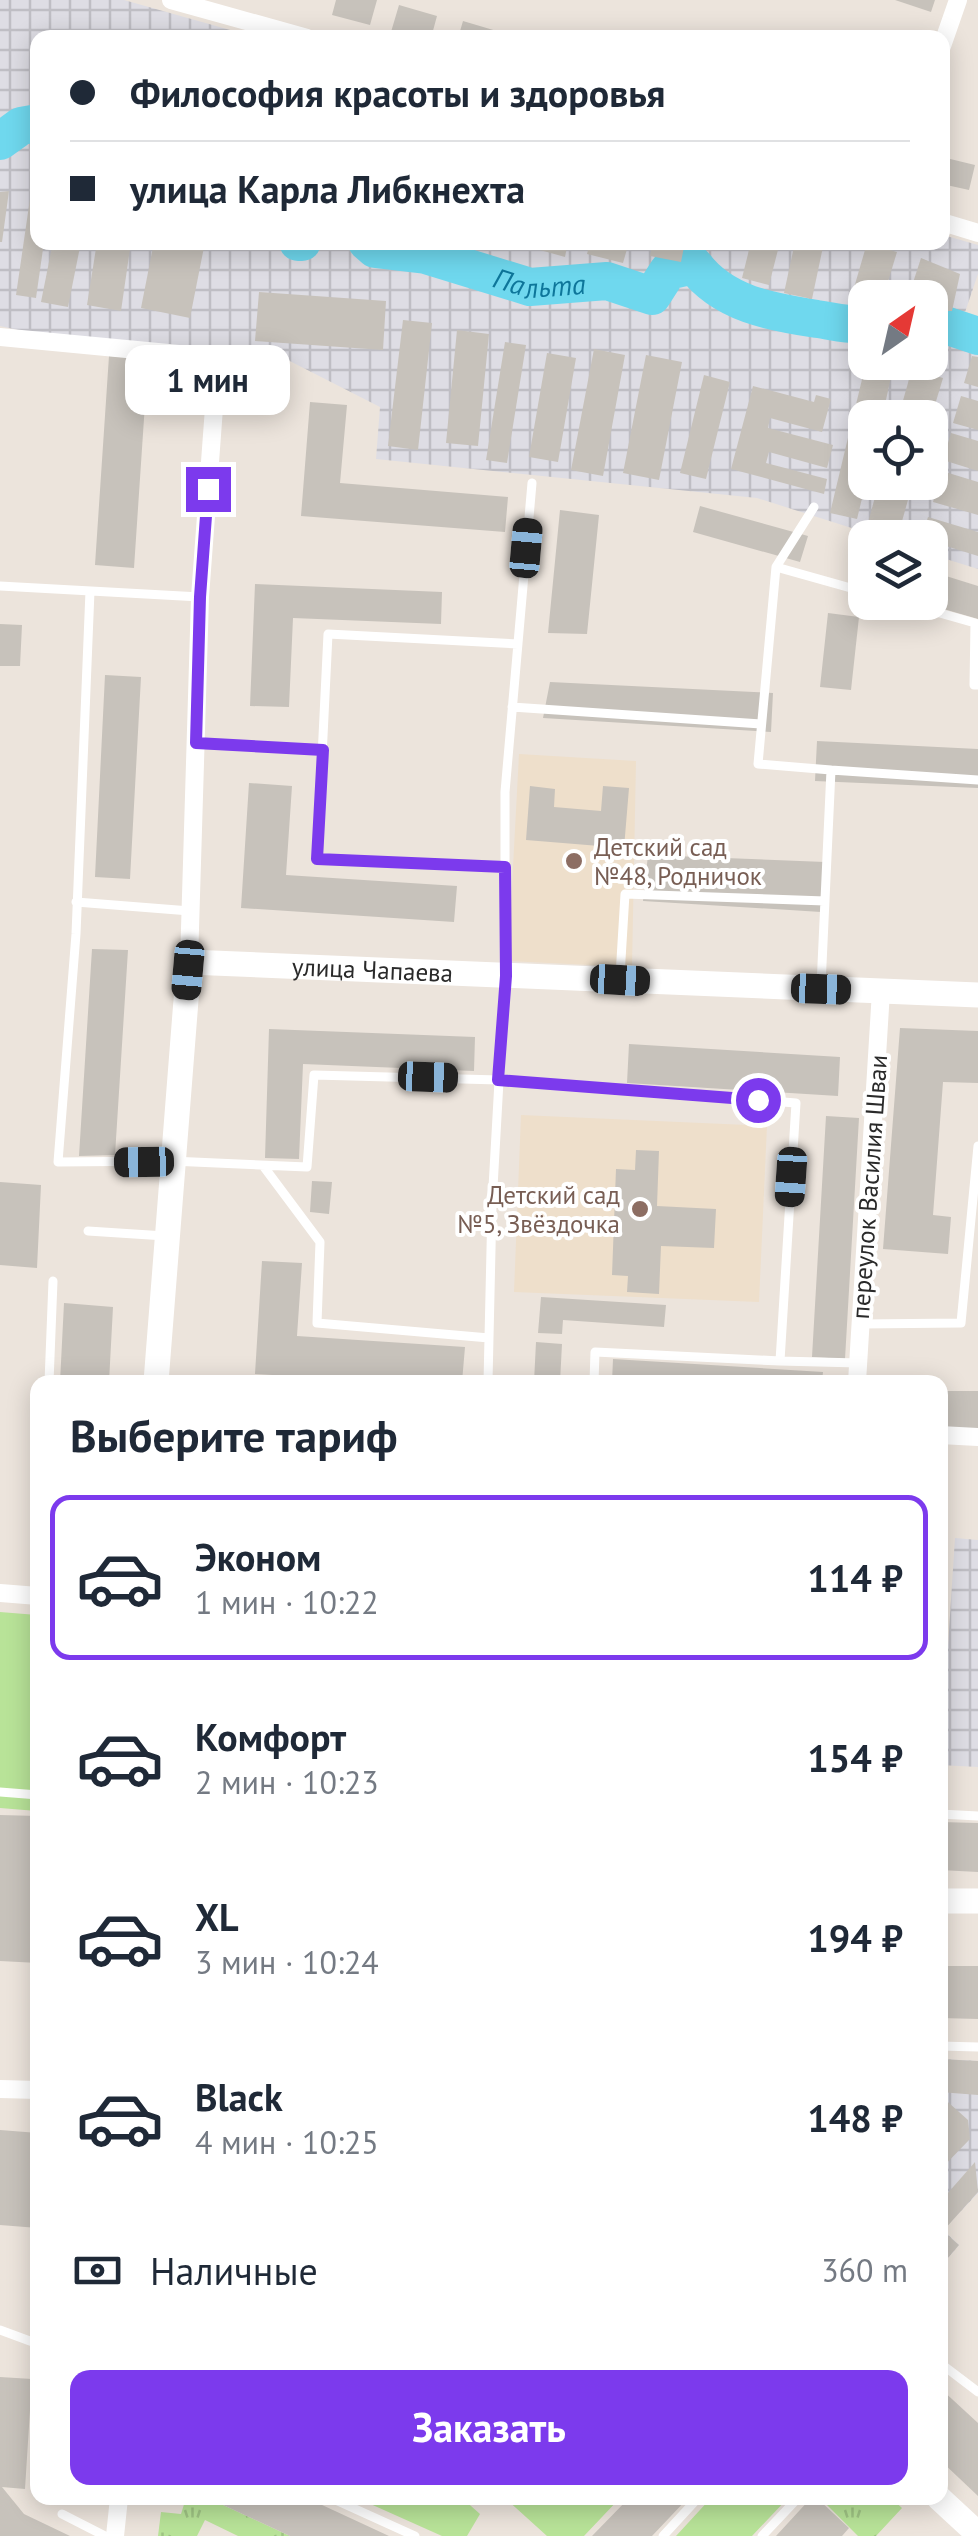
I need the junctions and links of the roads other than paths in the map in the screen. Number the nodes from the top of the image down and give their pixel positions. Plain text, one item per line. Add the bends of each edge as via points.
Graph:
1 (171, 0) edge
2 (958, 0) edge
3 (242, 9) edge
4 (289, 30) edge
5 (948, 30) edge
6 (950, 224) edge
7 (978, 232) edge
8 (0, 337) edge
9 (532, 484) dead end
10 (814, 507) dead end
11 (776, 567) junction
12 (0, 586) edge
13 (848, 587) edge
14 (90, 591) junction
15 (200, 597) junction
16 (948, 615) edge
17 (518, 644) junction
18 (978, 685) edge
19 (512, 706) junction
20 (761, 724) junction
21 (196, 743) junction
22 (323, 750) junction
23 (831, 770) junction
24 (978, 780) edge
25 (505, 867) junction
26 (825, 901) junction
27 (76, 902) junction
28 (190, 911) junction
29 (189, 962) junction
30 (506, 976) junction
31 (620, 980) junction
32 (821, 989) junction
33 (881, 991) junction
34 (978, 995) edge
35 (498, 1080) junction
36 (978, 1146) edge
37 (171, 1161) junction
38 (264, 1167) junction
39 (88, 1230) dead end
40 (165, 1236) junction
41 (53, 1281) dead end
42 (860, 1324) junction
43 (489, 1338) junction
44 (780, 1361) junction
45 (858, 1373) edge
46 (48, 1375) edge
47 (156, 1375) edge
48 (488, 1375) edge
49 (594, 1375) edge
50 (948, 1435) edge
51 (978, 1437) edge
52 (0, 1593) edge
53 (30, 1595) edge
54 (0, 1792) edge
55 (30, 1794) edge
56 (948, 1814) edge
57 (978, 1816) edge
58 (948, 1901) edge
59 (978, 1901) edge
60 (948, 2046) edge
61 (978, 2047) edge
62 (0, 2088) edge
63 (30, 2090) edge
64 (0, 2330) edge
65 (30, 2341) edge
66 (948, 2368) edge
67 (978, 2392) edge
68 (119, 2505) edge
69 (346, 2505) edge
70 (692, 2505) edge
71 (791, 2505) edge
72 (947, 2505) edge
73 (62, 2514) dead end
74 (978, 2534) edge
75 (105, 2536) edge
76 (115, 2536) edge
77 (415, 2536) edge
78 (664, 2536) edge
79 (762, 2536) edge

1 - 3 street
2 - 5 street
3 - 4 street
6 - 7 street
8 - 15 street via 221,358
9 - 17 lane
10 - 11 lane
11 - 13 lane
11 - 20 lane
12 - 14 lane
14 - 15 lane
14 - 27 lane
15 - 21 street
16 - 18 lane via 975,623
17 - 19 lane
17 - 22 lane via 328,634
19 - 20 lane
19 - 25 lane
20 - 23 lane via 758,764
21 - 22 lane
21 - 28 street
22 - 25 lane via 317,859
23 - 24 lane
23 - 26 lane
25 - 30 lane
26 - 31 lane via 625,894
26 - 32 lane
27 - 28 lane
27 - 37 lane via 58,1162
28 - 29 street
29 - 30 street, улица Чапаева
29 - 37 street
30 - 31 street, улица Чапаева
30 - 35 lane
31 - 32 street, улица Чапаева
32 - 33 street, улица Чапаева
33 - 34 street, улица Чапаева
33 - 42 street, переулок Василия Шваи
35 - 38 lane via 314,1075 307,1167
35 - 43 lane
35 - 44 lane via 796,1103
36 - 42 lane via 961,1322
37 - 38 lane
37 - 40 street
38 - 43 lane via 320,1242 316,1323
39 - 40 lane
40 - 47 street
41 - 46 lane
42 - 45 street, переулок Василия Шваи
43 - 48 lane
44 - 45 lane
44 - 49 lane via 595,1352
50 - 51 street
52 - 53 street
54 - 55 lane
56 - 57 lane
58 - 59 street
60 - 61 lane
62 - 63 street
64 - 65 lane
66 - 67 lane
68 - 76 street
69 - 77 lane
70 - 78 lane
71 - 79 lane
72 - 74 street
73 - 75 lane

